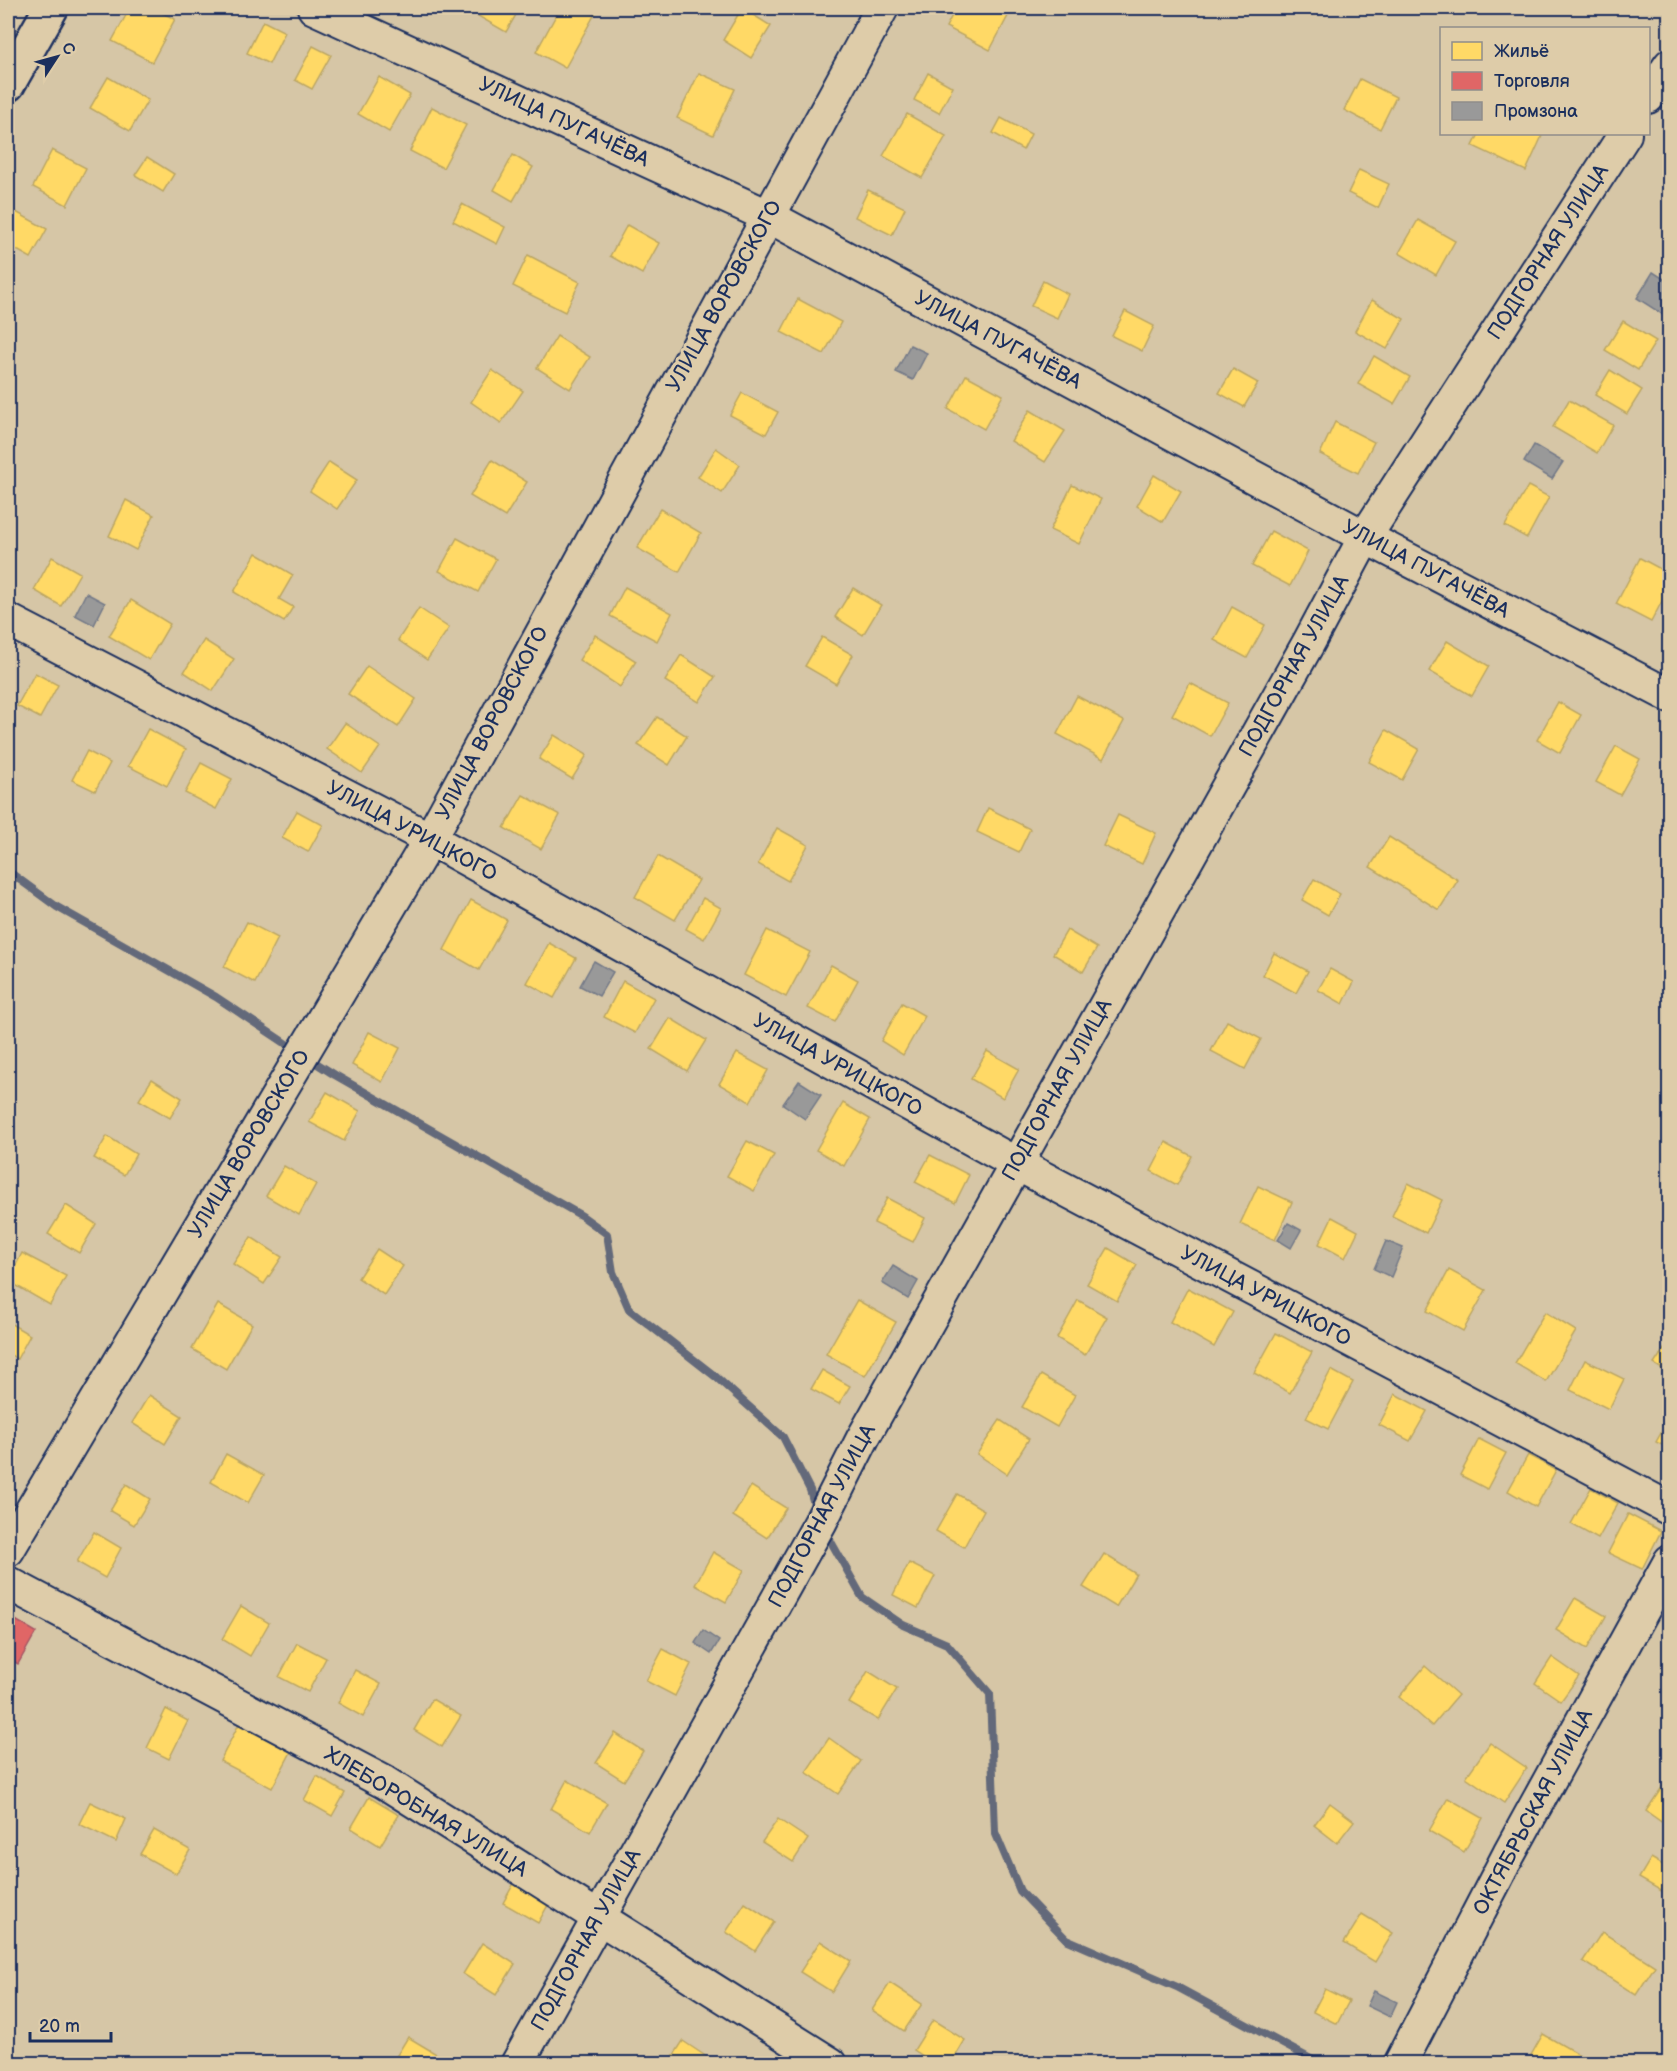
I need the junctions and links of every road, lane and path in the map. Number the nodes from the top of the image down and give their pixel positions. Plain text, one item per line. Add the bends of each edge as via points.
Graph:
1 (51, 8) edge
2 (314, 8) edge
3 (882, 8) edge
4 (1670, 65) edge
5 (8, 84) edge
6 (1650, 94) edge
7 (1624, 135) edge
8 (768, 216) junction
9 (1365, 537) junction
10 (8, 620) edge
11 (1670, 696) edge
12 (429, 839) junction
13 (1016, 1163) junction
14 (1670, 1509) edge
15 (8, 1550) edge
16 (1670, 1561) edge
17 (8, 1583) edge
18 (598, 1918) junction
19 (517, 2064) edge
20 (831, 2064) edge
21 (1400, 2064) edge

1 - 5 street
2 - 8 street, УЛИЦА ПУГАЧЁВА
3 - 8 street, УЛИЦА ВОРОВСКОГО
4 - 6 street
7 - 9 street, ПОДГОРНАЯ УЛИЦА
8 - 9 street, УЛИЦА ПУГАЧЁВА
8 - 12 street, УЛИЦА ВОРОВСКОГО
9 - 11 street, УЛИЦА ПУГАЧЁВА
9 - 13 street, ПОДГОРНАЯ УЛИЦА
10 - 12 street, УЛИЦА УРИЦКОГО
12 - 13 street, УЛИЦА УРИЦКОГО
12 - 15 street, УЛИЦА ВОРОВСКОГО
13 - 14 street, УЛИЦА УРИЦКОГО
13 - 18 street, ПОДГОРНАЯ УЛИЦА
16 - 21 street, ОКТЯБРЬСКАЯ УЛИЦА via 1509,1854
17 - 18 street, ХЛЕБОРОБНАЯ УЛИЦА via 384,1782
18 - 19 street, ПОДГОРНАЯ УЛИЦА
18 - 20 street, ХЛЕБОРОБНАЯ УЛИЦА

